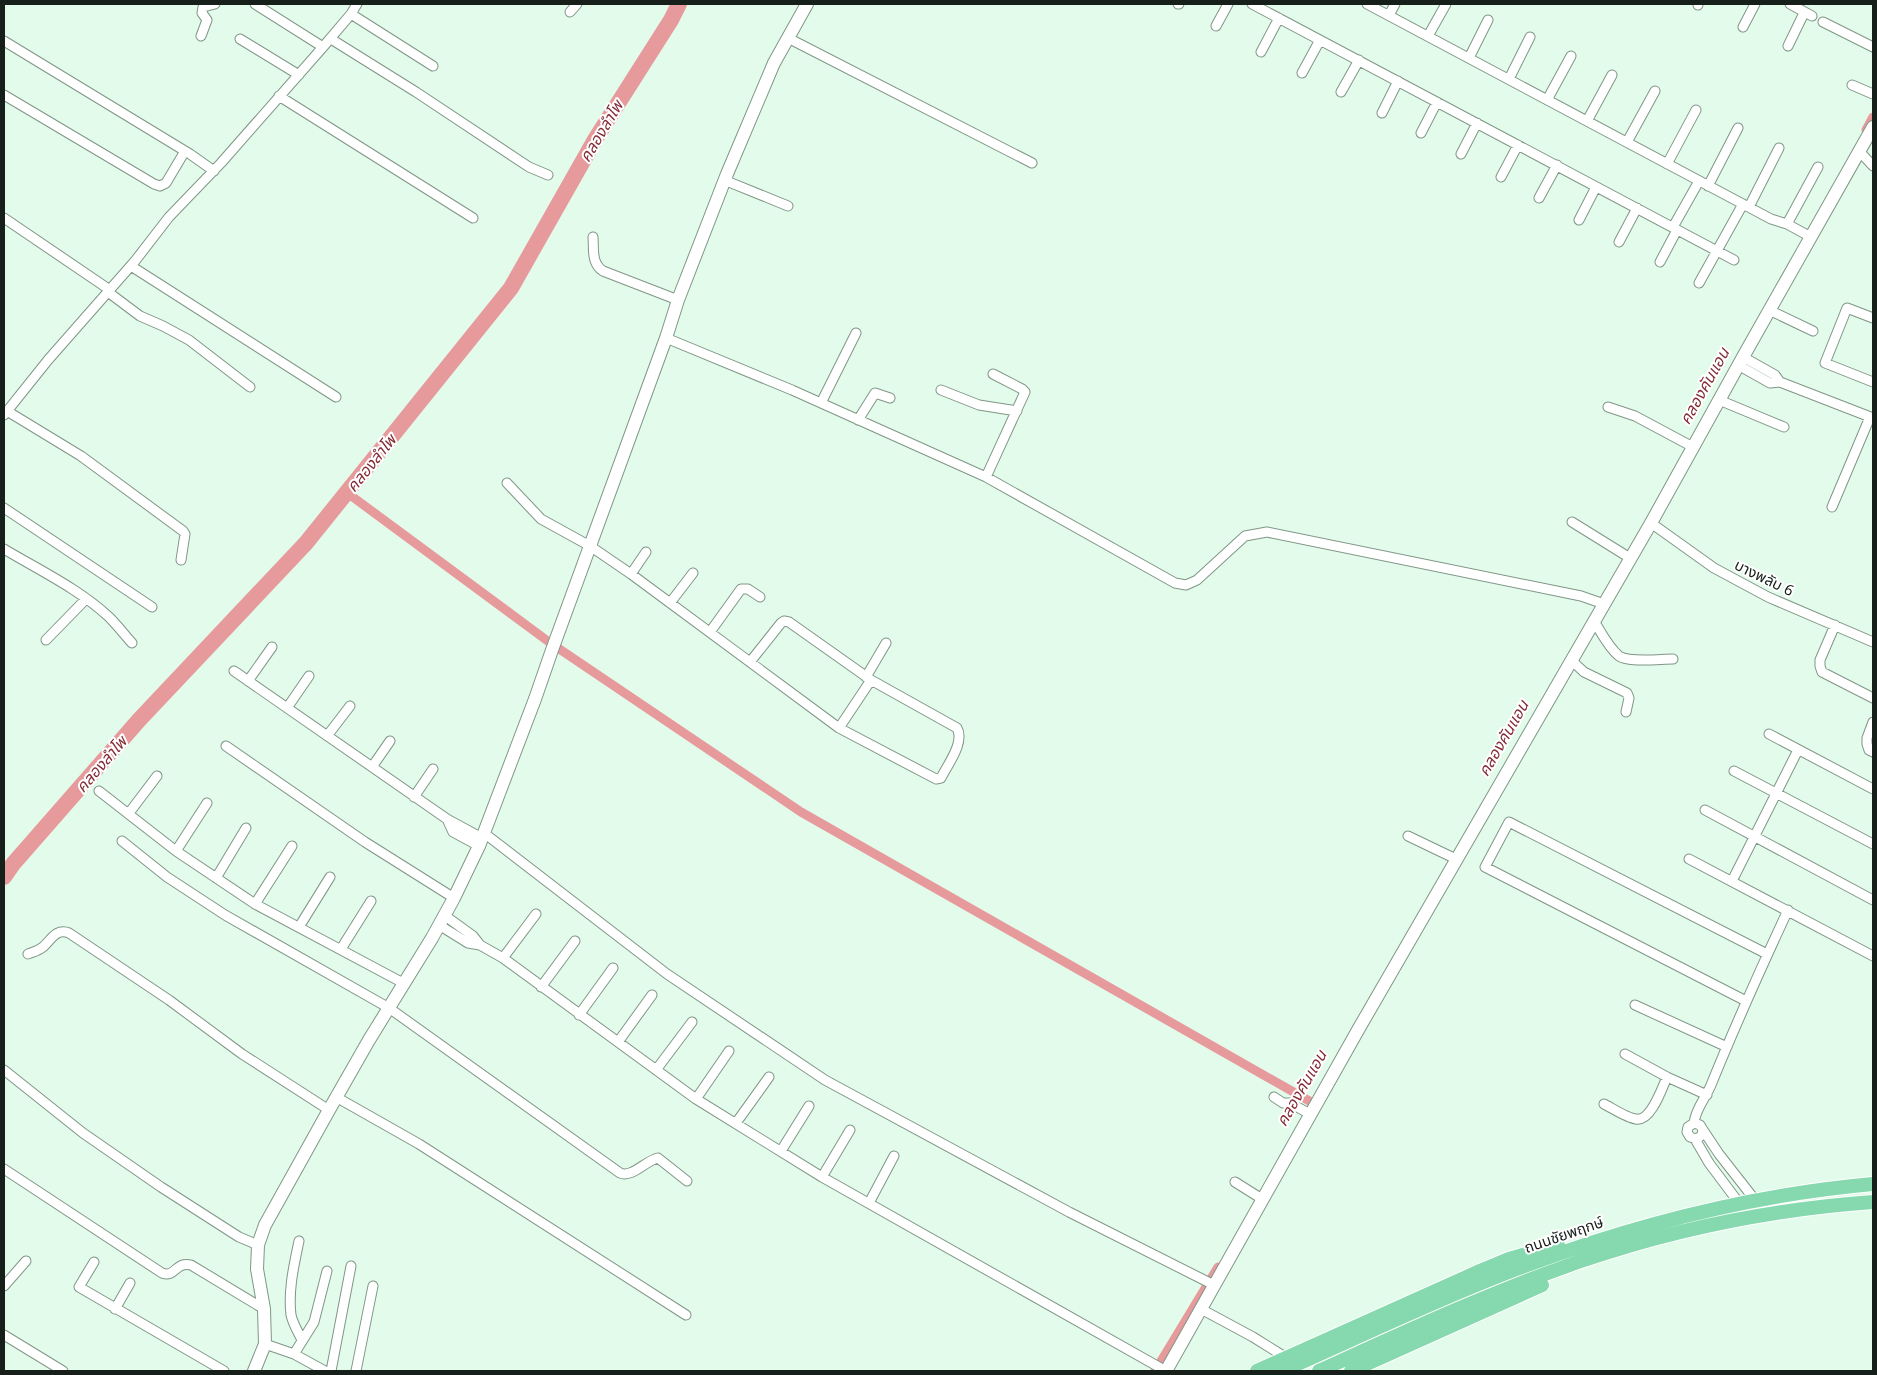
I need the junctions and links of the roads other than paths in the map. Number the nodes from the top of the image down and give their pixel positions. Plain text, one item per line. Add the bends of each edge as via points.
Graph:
1 (215, 4) edge
2 (255, 4) edge
3 (357, 4) edge
4 (577, 4) edge
5 (807, 4) edge
6 (1228, 4) edge
7 (1252, 4) edge
8 (1367, 4) edge
9 (1395, 4) edge
10 (1446, 4) edge
11 (1755, 4) edge
12 (1790, 4) edge
13 (570, 12) dead end
14 (351, 14) junction
15 (1389, 15) junction
16 (1279, 18) junction
17 (1488, 20) dead end
18 (1823, 22) dead end
19 (1216, 26) dead end
20 (1742, 27) dead end
21 (201, 36) dead end
22 (1428, 36) junction
23 (1530, 37) dead end
24 (788, 38) junction
25 (240, 39) dead end
26 (331, 39) junction
27 (4, 40) edge
28 (1320, 40) junction
29 (1788, 46) dead end
30 (324, 47) junction
31 (1873, 47) edge
32 (1261, 52) dead end
33 (1571, 56) dead end
34 (1469, 58) junction
35 (1359, 60) junction
36 (433, 66) dead end
37 (1302, 73) dead end
38 (1612, 74) dead end
39 (299, 75) junction
40 (1508, 79) junction
41 (1398, 81) junction
42 (1852, 85) dead end
43 (1655, 91) dead end
44 (1341, 92) dead end
45 (1873, 94) edge
46 (4, 95) edge
47 (279, 96) junction
48 (1548, 100) junction
49 (1438, 102) junction
50 (1696, 110) dead end
51 (1382, 113) dead end
52 (1587, 121) junction
53 (1477, 123) junction
54 (1873, 127) edge
55 (1738, 128) dead end
56 (1421, 133) dead end
57 (1627, 142) junction
58 (1518, 145) junction
59 (1779, 148) dead end
60 (185, 151) junction
61 (1860, 152) junction
62 (1460, 154) dead end
63 (1032, 163) dead end
64 (1667, 164) junction
65 (1557, 166) junction
66 (1873, 166) edge
67 (1818, 167) dead end
68 (214, 172) junction
69 (548, 175) dead end
70 (1500, 177) dead end
71 (724, 180) junction
72 (1699, 181) junction
73 (1708, 186) junction
74 (1596, 187) junction
75 (1539, 198) dead end
76 (788, 206) dead end
77 (1746, 206) junction
78 (1637, 208) junction
79 (4, 218) edge
80 (473, 218) dead end
81 (1579, 220) dead end
82 (1790, 225) junction
83 (1675, 228) junction
84 (1809, 235) junction
85 (593, 237) dead end
86 (1619, 242) dead end
87 (1717, 250) junction
88 (1734, 260) dead end
89 (1660, 262) dead end
90 (131, 266) junction
91 (1699, 283) dead end
92 (109, 291) junction
93 (678, 300) junction
94 (1769, 310) junction
95 (1873, 318) edge
96 (1813, 331) dead end
97 (856, 334) dead end
98 (666, 338) junction
99 (1740, 361) junction
100 (993, 374) dead end
101 (1873, 382) edge
102 (250, 387) dead end
103 (941, 390) dead end
104 (336, 397) dead end
105 (890, 398) dead end
106 (1719, 400) junction
107 (821, 403) junction
108 (1608, 407) dead end
109 (1017, 411) junction
110 (5, 413) edge
111 (1872, 418) edge
112 (858, 420) junction
113 (1784, 427) dead end
114 (1691, 447) junction
115 (986, 477) junction
116 (507, 483) dead end
117 (1832, 507) dead end
118 (4, 508) edge
119 (1572, 522) dead end
120 (1651, 523) junction
121 (590, 546) junction
122 (4, 550) edge
123 (646, 552) dead end
124 (1628, 557) junction
125 (181, 560) dead end
126 (693, 573) dead end
127 (631, 574) junction
128 (760, 597) dead end
129 (86, 599) junction
130 (670, 603) junction
131 (1602, 604) junction
132 (152, 607) dead end
133 (1594, 620) junction
134 (1835, 625) junction
135 (710, 632) junction
136 (46, 640) dead end
137 (1873, 642) edge
138 (132, 643) dead end
139 (886, 643) dead end
140 (272, 647) dead end
141 (1673, 659) dead end
142 (1571, 660) junction
143 (750, 662) junction
144 (234, 671) dead end
145 (309, 676) dead end
146 (868, 679) junction
147 (248, 681) junction
148 (1873, 698) edge
149 (350, 706) dead end
150 (287, 708) junction
151 (1626, 712) dead end
152 (1873, 722) edge
153 (839, 728) junction
154 (1770, 734) dead end
155 (327, 736) junction
156 (390, 741) dead end
157 (226, 746) dead end
158 (1798, 750) junction
159 (1873, 752) edge
160 (372, 767) junction
161 (433, 769) dead end
162 (1734, 771) dead end
163 (156, 776) dead end
164 (1873, 790) edge
165 (99, 791) dead end
166 (1777, 793) junction
167 (414, 797) junction
168 (207, 803) dead end
169 (1705, 810) dead end
170 (129, 813) junction
171 (246, 828) dead end
172 (1408, 836) dead end
173 (1755, 837) junction
174 (481, 839) junction
175 (122, 841) dead end
176 (1873, 844) edge
177 (292, 846) dead end
178 (176, 851) junction
179 (1455, 859) junction
180 (1689, 859) dead end
181 (330, 877) dead end
182 (216, 878) junction
183 (1732, 881) junction
184 (454, 898) junction
185 (1873, 900) edge
186 (371, 901) dead end
187 (256, 904) junction
188 (1788, 910) junction
189 (536, 914) dead end
190 (442, 920) junction
191 (300, 927) junction
192 (575, 941) dead end
193 (341, 949) junction
194 (28, 954) dead end
195 (1767, 954) junction
196 (1873, 956) edge
197 (503, 958) junction
198 (613, 968) dead end
199 (405, 984) junction
200 (542, 987) junction
201 (652, 996) dead end
202 (1746, 1001) junction
203 (1635, 1004) dead end
204 (389, 1008) junction
205 (579, 1015) junction
206 (692, 1022) dead end
207 (618, 1042) junction
208 (1727, 1047) junction
209 (729, 1051) dead end
210 (1625, 1054) dead end
211 (4, 1070) edge
212 (656, 1070) junction
213 (769, 1077) dead end
214 (1667, 1077) junction
215 (1707, 1096) junction
216 (336, 1097) junction
217 (1274, 1097) dead end
218 (696, 1099) junction
219 (1604, 1104) dead end
220 (809, 1106) dead end
221 (329, 1110) junction
222 (1309, 1113) junction
223 (736, 1123) junction
224 (1694, 1123) junction
225 (850, 1130) dead end
226 (1703, 1130) junction
227 (1694, 1139) junction
228 (781, 1152) junction
229 (894, 1156) dead end
230 (4, 1170) edge
231 (822, 1177) junction
232 (687, 1181) dead end
233 (1873, 1183) edge
234 (1239, 1184) dead end
235 (1261, 1198) junction
236 (1755, 1200) junction
237 (1739, 1203) junction
238 (1871, 1203) edge
239 (868, 1204) junction
240 (1616, 1235) junction
241 (299, 1242) dead end
242 (258, 1244) junction
243 (1622, 1248) junction
244 (26, 1261) dead end
245 (94, 1262) dead end
246 (351, 1266) dead end
247 (326, 1270) dead end
248 (130, 1283) dead end
249 (1214, 1284) junction
250 (4, 1286) edge
251 (373, 1286) dead end
252 (115, 1309) junction
253 (1202, 1309) junction
254 (264, 1310) junction
255 (686, 1315) dead end
256 (4, 1335) edge
257 (302, 1340) junction
258 (265, 1344) junction
259 (294, 1354) junction
260 (1285, 1357) junction
261 (1164, 1370) edge
262 (63, 1371) edge
263 (224, 1371) edge
264 (254, 1371) edge
265 (325, 1371) edge
266 (331, 1371) edge
267 (356, 1371) edge
268 (1257, 1371) edge
269 (1282, 1371) edge
270 (1319, 1371) edge
271 (1351, 1371) edge

1 - 21 street via 202,8 207,20
2 - 30 street
3 - 14 street
4 - 13 street
5 - 24 street
6 - 19 street
7 - 16 street
8 - 15 street
9 - 15 street
10 - 22 street
11 - 20 street
12 - 29 street via 1808,14
14 - 26 street
14 - 36 street
15 - 22 street
16 - 28 street
16 - 32 street
17 - 34 street
18 - 31 street
22 - 34 street
23 - 40 street
24 - 63 street
24 - 71 street
25 - 39 street
26 - 30 street
26 - 69 street via 529,167
27 - 60 street
28 - 35 street
28 - 37 street
30 - 39 street
33 - 48 street
34 - 40 street
35 - 41 street
35 - 44 street
38 - 52 street
39 - 47 street
40 - 48 street
41 - 49 street
41 - 51 street
42 - 45 street
43 - 57 street
46 - 60 street via 160,186 166,183
47 - 68 street
47 - 80 street
48 - 52 street
49 - 53 street
49 - 56 street
50 - 64 street
52 - 57 street
53 - 58 street
53 - 62 street
54 - 61 street
55 - 73 street
57 - 64 street
58 - 65 street
58 - 70 street
59 - 77 street
60 - 68 street
61 - 66 street
61 - 84 street
64 - 72 street
65 - 74 street
65 - 75 street
67 - 82 street
68 - 90 street via 169,217
71 - 76 street
71 - 93 street
72 - 73 street
72 - 83 street
73 - 77 street
74 - 78 street
74 - 81 street
77 - 82 street
77 - 87 street
78 - 83 street
78 - 86 street
79 - 92 street
82 - 84 street
83 - 87 street
83 - 89 street
84 - 94 street
85 - 93 street via 597,267
87 - 88 street
87 - 91 street
90 - 92 street
90 - 104 street
92 - 102 street via 140,316 189,340
92 - 110 street
93 - 98 street
94 - 96 street
94 - 99 street
95 - 101 street via 1847,308 1825,363
97 - 107 street
98 - 107 street
98 - 121 street
99 - 106 street
99 - 111 street via 1770,383 1780,382
100 - 109 street via 1025,392
103 - 109 street via 979,405
105 - 112 street via 875,393
106 - 113 street
106 - 114 street
107 - 112 street
108 - 114 street via 1635,416
109 - 115 street
110 - 125 street via 81,456 183,531 186,534
111 - 117 street
112 - 115 street
114 - 120 street
115 - 131 street via 1175,583 1186,585 1197,580 1245,536 1267,532 1580,596
116 - 121 street via 541,519
118 - 132 street
119 - 124 street
120 - 124 street
120 - 134 street, บางพลับ 6 via 1714,568 1768,597
121 - 127 street
121 - 174 street
122 - 129 street
123 - 127 street
124 - 131 street
126 - 130 street
127 - 130 street
128 - 135 street via 741,589
129 - 136 street
129 - 138 street via 108,616
130 - 135 street
131 - 133 street
133 - 141 street via 1620,656 1628,659
133 - 142 street
134 - 137 street, บางพลับ 6
134 - 148 street via 1820,660 1822,672
135 - 143 street
139 - 146 street
140 - 147 street
142 - 151 street via 1584,672 1627,693
142 - 179 street
143 - 146 street via 784,621 790,622
143 - 153 street
144 - 147 street
145 - 150 street
146 - 153 street
146 - 153 street via 957,728 960,740 941,778 930,777
147 - 150 street
149 - 155 street
150 - 155 street
152 - 159 street via 1867,744
154 - 158 street
155 - 160 street
156 - 160 street
157 - 184 street via 365,842
158 - 164 street
158 - 166 street
160 - 167 street
161 - 167 street
162 - 166 street
163 - 170 street
165 - 170 street
166 - 173 street
166 - 176 street
167 - 174 street via 446,819 452,832
168 - 178 street
169 - 173 street
170 - 178 street
171 - 182 street
172 - 179 street
173 - 183 street
173 - 185 street
174 - 184 street
174 - 249 street via 667,974 825,1080 1070,1212
175 - 204 street via 167,877 225,915
177 - 187 street
178 - 182 street
179 - 222 street
180 - 183 street
181 - 191 street
182 - 187 street
183 - 188 street
184 - 190 street
186 - 193 street
187 - 191 street
188 - 195 street
188 - 196 street
189 - 197 street
190 - 197 street via 468,943 480,945
190 - 199 street
191 - 193 street
192 - 200 street
193 - 199 street
194 - 221 street via 42,948 59,932 69,933 242,1054
195 - 202 street
195 - 202 street via 1509,822 1485,867
197 - 200 street
198 - 205 street
199 - 204 street
200 - 205 street
201 - 207 street
202 - 208 street
203 - 208 street
204 - 216 street
204 - 232 street via 625,1175 658,1158
205 - 207 street
206 - 212 street
207 - 212 street
208 - 215 street
209 - 218 street
210 - 214 street
211 - 242 street via 83,1133 161,1187 239,1237
212 - 218 street
213 - 223 street
214 - 215 street
214 - 219 street via 1650,1113 1643,1119 1636,1120
215 - 224 street via 1694,1117
216 - 221 street
216 - 255 street via 419,1144
217 - 222 street
218 - 223 street
220 - 228 street
221 - 242 street via 265,1225
222 - 235 street
223 - 228 street
224 - 226 street
224 - 227 street via 1689,1125 1687,1132
225 - 231 street
226 - 227 street via 1702,1136
226 - 236 street
227 - 237 street
228 - 231 street
229 - 239 street
230 - 254 street via 162,1273 171,1274 180,1265 191,1265
231 - 239 street
233 - 236 main road, ถนนชัยพฤกษ์
234 - 235 street
235 - 249 street
236 - 237 main road, ถนนชัยพฤกษ์
237 - 240 main road, ถนนชัยพฤกษ์
238 - 243 main road, ถนนชัยพฤกษ์ via 1768,1215
239 - 261 street
240 - 260 main road via 1564,1244 1509,1259
240 - 269 main road, ถนนชัยพฤกษ์ via 1512,1271
241 - 257 street via 291,1301 293,1322
242 - 254 street via 257,1269
243 - 270 main road, ถนนชัยพฤกษ์ via 1516,1286
243 - 271 main road
244 - 250 street
245 - 252 street via 79,1287
246 - 266 street
247 - 257 street via 316,1315
248 - 252 street
249 - 253 street
251 - 267 street
252 - 263 street
253 - 260 street
253 - 261 street
254 - 258 street
256 - 262 street
257 - 259 street
258 - 259 street
258 - 264 street
259 - 265 street
260 - 268 main road

